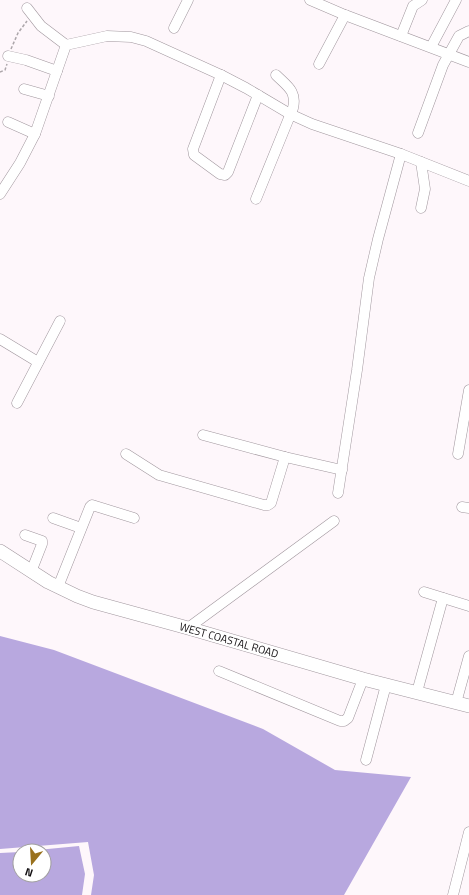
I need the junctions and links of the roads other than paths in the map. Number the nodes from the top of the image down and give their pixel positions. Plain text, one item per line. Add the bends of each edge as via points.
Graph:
1 (188, 0) edge
2 (310, 0) edge
3 (422, 0) edge
4 (456, 0) edge
5 (29, 11) road end
6 (345, 15) junction
7 (174, 28) dead end
8 (469, 31) edge
9 (401, 36) junction
10 (66, 45) junction
11 (431, 47) junction
12 (450, 54) junction
13 (8, 56) road end
14 (469, 62) edge
15 (319, 64) dead end
16 (57, 72) junction
17 (221, 75) junction
18 (276, 75) dead end
19 (24, 89) dead end
20 (258, 95) junction
21 (49, 96) junction
22 (290, 114) junction
23 (8, 122) dead end
24 (418, 133) dead end
25 (35, 134) junction
26 (401, 154) junction
27 (421, 162) junction
28 (469, 181) edge
29 (0, 194) edge
30 (256, 199) dead end
31 (422, 208) dead end
32 (60, 321) dead end
33 (0, 339) edge
34 (38, 362) junction
35 (469, 390) edge
36 (17, 403) dead end
37 (203, 435) dead end
38 (126, 454) dead end
39 (458, 454) dead end
40 (284, 457) junction
41 (342, 470) junction
42 (338, 493) dead end
43 (53, 518) dead end
44 (134, 518) dead end
45 (334, 520) dead end
46 (81, 528) junction
47 (25, 535) dead end
48 (0, 550) edge
49 (31, 572) junction
50 (58, 587) junction
51 (424, 592) dead end
52 (442, 598) junction
53 (469, 606) edge
54 (188, 628) junction
55 (469, 656) edge
56 (219, 671) dead end
57 (363, 679) junction
58 (386, 685) junction
59 (417, 692) junction
60 (456, 703) junction
61 (469, 706) edge
62 (366, 760) dead end
63 (469, 832) edge
64 (452, 895) edge

1 - 7 street
2 - 6 street
3 - 9 street via 413,6
4 - 11 street
5 - 10 street via 51,34
6 - 9 street
6 - 15 street
8 - 12 street via 459,36
9 - 11 street
10 - 16 street
10 - 17 street via 107,36 131,37 146,41
11 - 12 street
12 - 14 street
12 - 24 street via 443,65
13 - 16 street
16 - 21 street
17 - 20 street
17 - 20 street via 193,149 194,155 220,174 225,175 228,172
18 - 22 street via 292,91 295,99
19 - 21 street
20 - 22 street
21 - 25 street
22 - 26 street
22 - 30 street
23 - 25 street
25 - 29 street
26 - 27 street
26 - 41 street via 369,278
27 - 28 street
27 - 31 street via 426,189
32 - 34 street
33 - 34 street
34 - 36 street
35 - 39 street
37 - 40 street
38 - 40 street via 159,475 264,506 271,503
40 - 41 street
41 - 42 street
43 - 46 street
44 - 46 street via 92,505
45 - 54 street
46 - 50 street
47 - 49 street via 42,540
48 - 49 main road, WEST COASTAL ROAD
49 - 50 main road, WEST COASTAL ROAD
50 - 54 main road, WEST COASTAL ROAD via 93,602
51 - 52 street
52 - 53 street
52 - 59 street
54 - 57 main road, WEST COASTAL ROAD
55 - 60 street
56 - 57 street via 340,721 348,718
57 - 58 main road, WEST COASTAL ROAD
58 - 59 main road, WEST COASTAL ROAD
58 - 62 street
59 - 60 main road, WEST COASTAL ROAD
60 - 61 main road, WEST COASTAL ROAD
63 - 64 street

